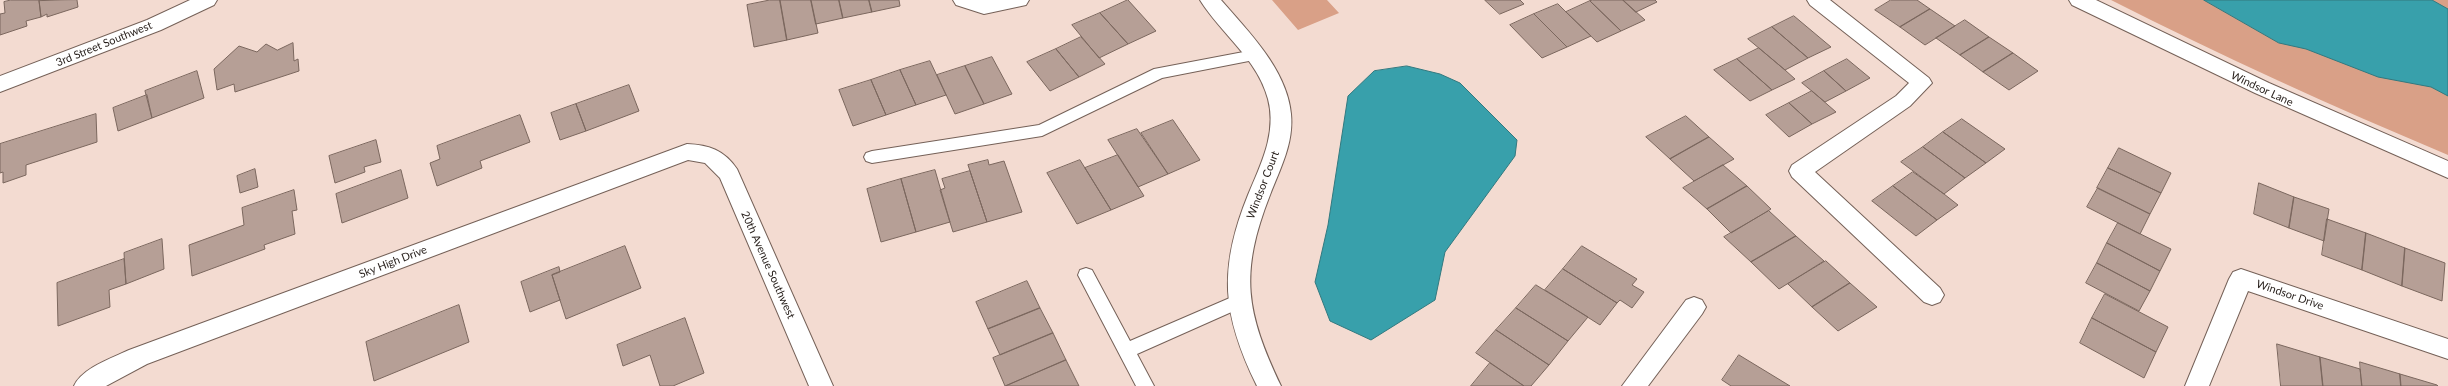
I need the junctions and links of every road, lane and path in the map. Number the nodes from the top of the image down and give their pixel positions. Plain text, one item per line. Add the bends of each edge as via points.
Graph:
1 (207, 0) edge
2 (963, 0) edge
3 (1019, 0) edge
4 (1210, 0) edge
5 (1817, 0) edge
6 (2079, 0) edge
7 (1254, 55) junction
8 (0, 84) edge
9 (705, 153) joint
10 (872, 157) dead end
11 (2448, 170) edge
12 (1086, 275) dead end
13 (1932, 295) dead end
14 (1239, 301) junction
15 (1694, 307) dead end
16 (2448, 349) edge
17 (1126, 351) junction
18 (86, 386) edge
19 (821, 386) edge
20 (1145, 386) edge
21 (1269, 386) edge
22 (1634, 386) edge
23 (2197, 386) edge

1 - 8 street, 3rd Street Southwest via 147,28
2 - 3 street via 984,6
4 - 7 street, Windsor Court
5 - 13 street via 1922,83 1903,101 1800,171
6 - 11 street, Windsor Lane via 2318,115
7 - 10 lane via 1159,73 1042,130
7 - 14 street, Windsor Court via 1275,90 1281,113 1280,138 1240,250 1237,288
9 - 18 street, Sky High Drive via 687,152 667,159 138,357
9 - 19 street, 20th Avenue Southwest via 720,160 729,175
12 - 17 lane
14 - 17 lane
14 - 21 street, Windsor Court via 1243,328 1254,358
15 - 22 street
16 - 23 street, Windsor Drive via 2241,279
17 - 20 lane

